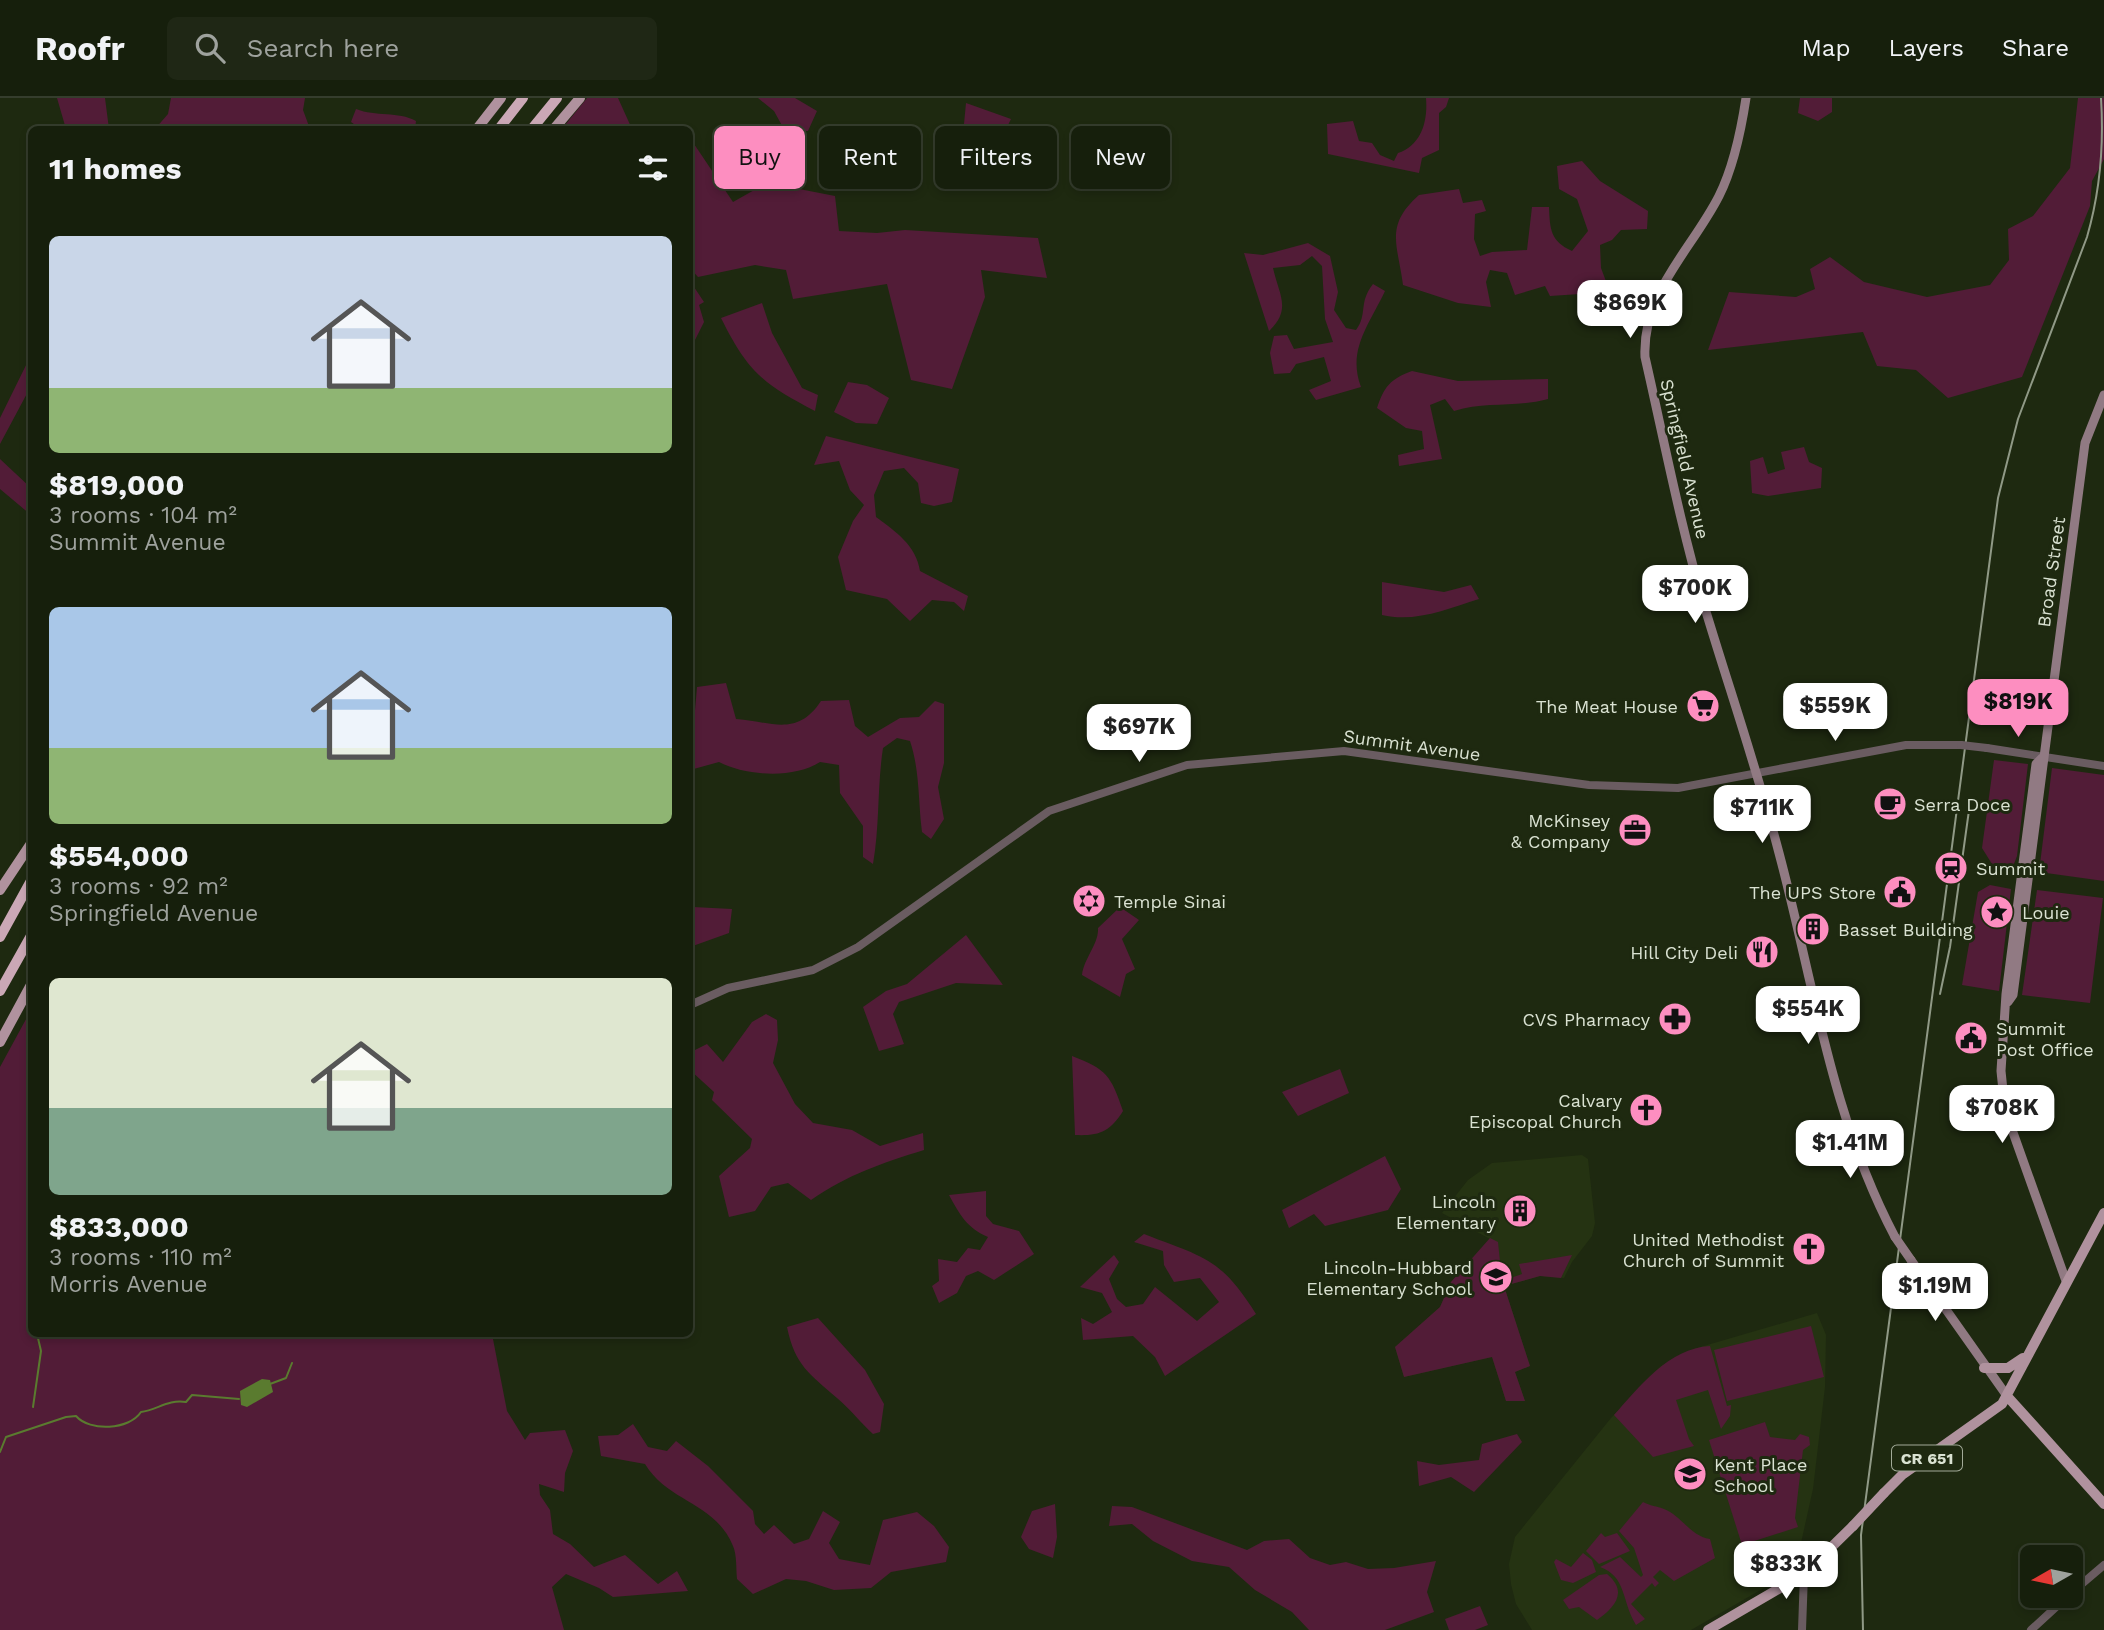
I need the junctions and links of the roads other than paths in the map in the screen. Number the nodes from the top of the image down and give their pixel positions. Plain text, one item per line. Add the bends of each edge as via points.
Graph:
1 (501, 98) edge
2 (523, 98) edge
3 (557, 98) edge
4 (580, 98) edge
5 (1746, 98) edge
6 (479, 126) edge
7 (501, 126) edge
8 (534, 126) edge
9 (557, 126) edge
10 (2104, 395) edge
11 (2042, 758) junction
12 (2104, 766) edge
13 (1758, 773) junction
14 (28, 848) edge
15 (28, 886) edge
16 (0, 890) edge
17 (0, 937) edge
18 (28, 941) edge
19 (28, 990) edge
20 (0, 991) edge
21 (693, 1004) edge
22 (0, 1042) edge
23 (2104, 1213) edge
24 (2066, 1281) junction
25 (2028, 1353) junction
26 (1984, 1368) junction
27 (2007, 1396) junction
28 (2104, 1504) edge
29 (2104, 1565) edge
30 (1804, 1574) junction
31 (2083, 1583) edge
32 (2055, 1608) edge
33 (1708, 1630) edge
34 (1801, 1630) edge
35 (2031, 1630) edge

1 - 6 main road
2 - 7 highway
3 - 8 highway
4 - 9 main road
5 - 13 main road, Springfield Avenue via 1731,168 1720,195 1655,297 1644,345 1704,604
10 - 11 main road, Broad Street via 2085,443
11 - 12 street, Summit Avenue
11 - 13 street, Summit Avenue, bridge via 1961,745 1906,745
11 - 24 main road, Broad Street via 2013,995 2008,1002 2002,1098
13 - 21 street, Summit Avenue via 1678,788 1651,788 1589,785 1344,751 1187,765 1049,811 828,964 728,988
13 - 26 main road, Springfield Avenue, bridge via 1840,1107 1871,1192 1895,1237
14 - 16 main road
15 - 17 highway
18 - 20 highway
19 - 22 main road
23 - 24 main road
24 - 25 main road
25 - 26 main road via 2013,1367
25 - 27 main road
26 - 27 main road, Springfield Avenue
27 - 28 main road, Springfield Avenue
27 - 30 main road, CR 651, bridge via 1994,1411 1902,1475
29 - 31 street
30 - 33 main road
30 - 34 street
32 - 35 street

